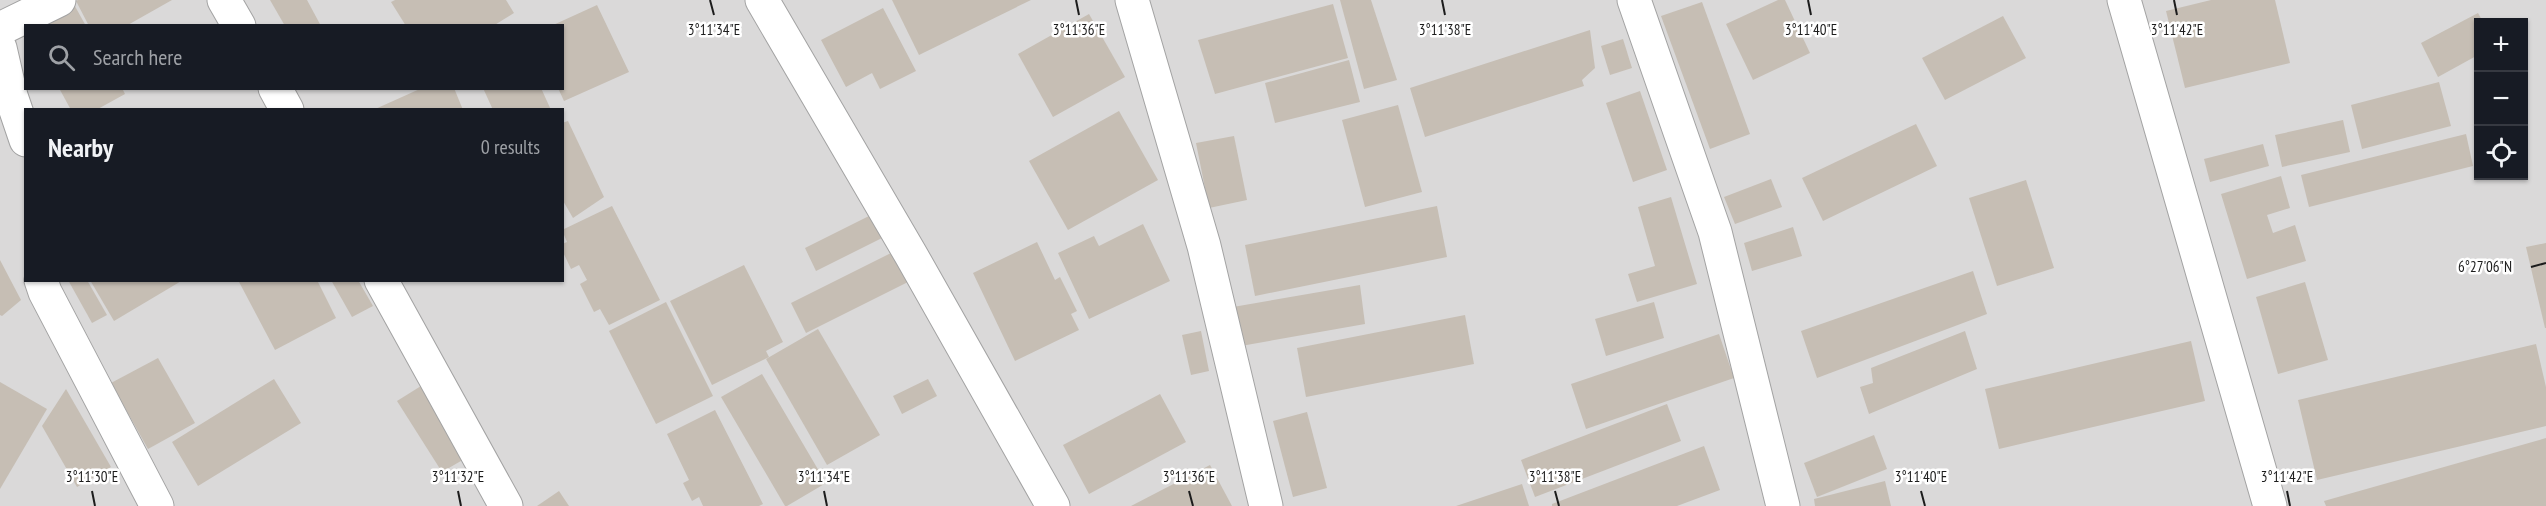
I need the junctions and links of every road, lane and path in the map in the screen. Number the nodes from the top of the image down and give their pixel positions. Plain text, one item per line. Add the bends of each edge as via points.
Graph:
1 (59, 0) edge
2 (224, 0) edge
3 (762, 0) edge
4 (1132, 0) edge
5 (1634, 0) edge
6 (2124, 0) edge
7 (238, 24) edge
8 (0, 29) edge
9 (0, 48) edge
10 (276, 90) edge
11 (286, 108) edge
12 (24, 134) edge
13 (42, 282) edge
14 (382, 282) edge
15 (157, 506) edge
16 (506, 506) edge
17 (1053, 506) edge
18 (1266, 506) edge
19 (1783, 506) edge
20 (2270, 506) edge

1 - 8 street
2 - 7 street
3 - 17 street
4 - 18 street via 1204,246
5 - 19 street via 1715,232
6 - 20 street
9 - 12 street
10 - 11 street
13 - 15 street
14 - 16 street

